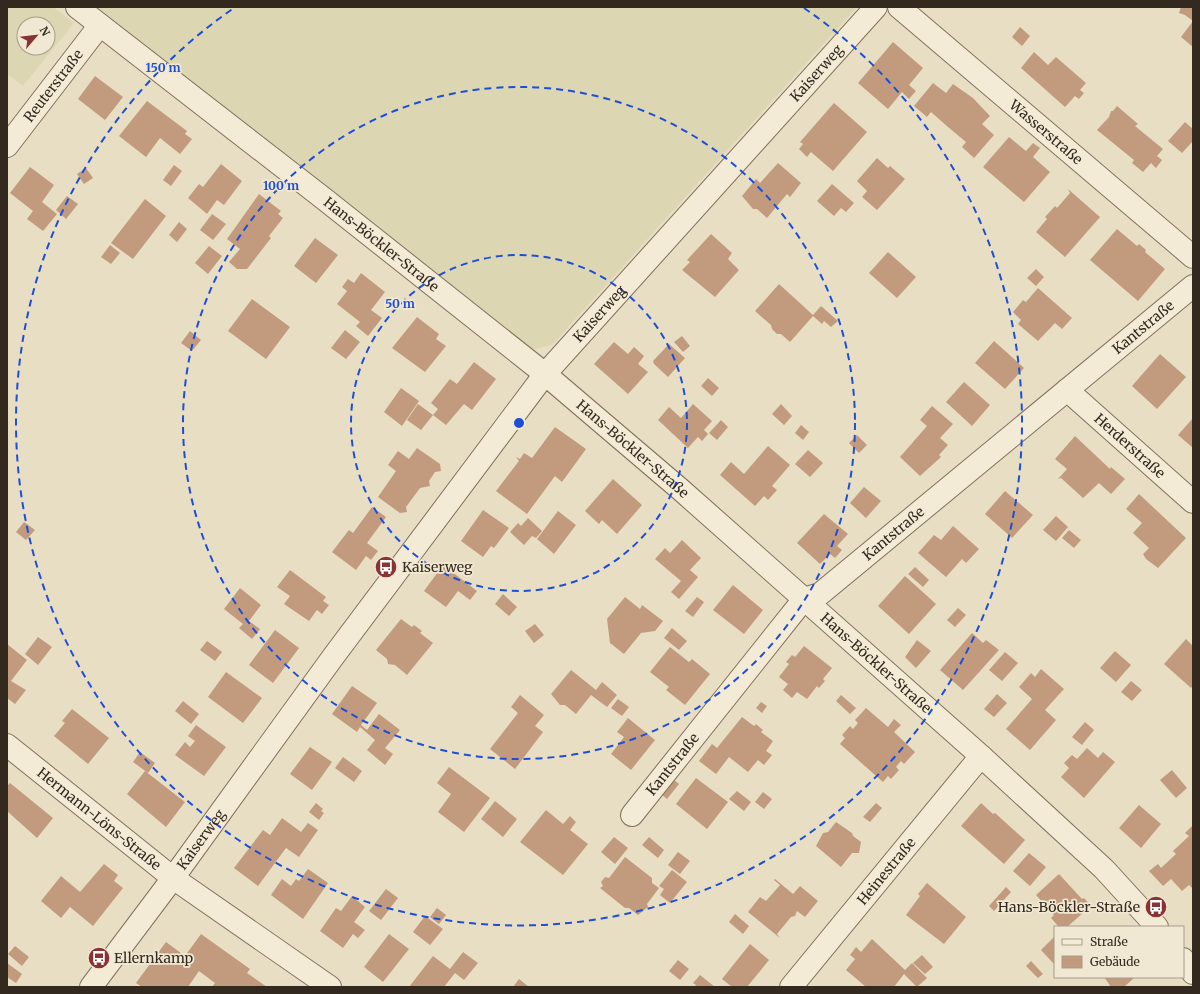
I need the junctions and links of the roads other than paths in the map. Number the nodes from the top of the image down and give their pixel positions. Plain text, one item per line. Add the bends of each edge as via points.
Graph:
1 (77, 7) edge
2 (876, 7) edge
3 (899, 7) edge
4 (100, 25) junction
5 (7, 146) edge
6 (1193, 257) edge
7 (1193, 286) edge
8 (545, 374) junction
9 (1067, 390) junction
10 (1193, 502) edge
11 (804, 599) junction
12 (7, 744) edge
13 (981, 756) junction
14 (632, 815) dead end
15 (173, 878) junction
16 (1156, 926) edge
17 (1184, 960) edge
18 (1193, 972) edge
19 (91, 987) edge
20 (330, 987) edge
21 (791, 987) edge

1 - 4 street, Hans-Böckler-Straße
2 - 8 street, Kaiserweg
3 - 6 street, Wasserstraße
4 - 5 street, Reuterstraße
4 - 8 street, Hans-Böckler-Straße
7 - 9 street, Kantstraße
8 - 11 street, Hans-Böckler-Straße
8 - 15 street, Kaiserweg via 333,657
9 - 10 street, Herderstraße
9 - 11 street, Kantstraße via 820,594
11 - 13 street, Hans-Böckler-Straße
11 - 14 street, Kantstraße
12 - 15 street, Hermann-Löns-Straße
13 - 16 street, Hans-Böckler-Straße via 1104,869
13 - 21 street, Heinestraße
15 - 19 street, Kaiserweg
15 - 20 street, Hermann-Löns-Straße
17 - 18 street

